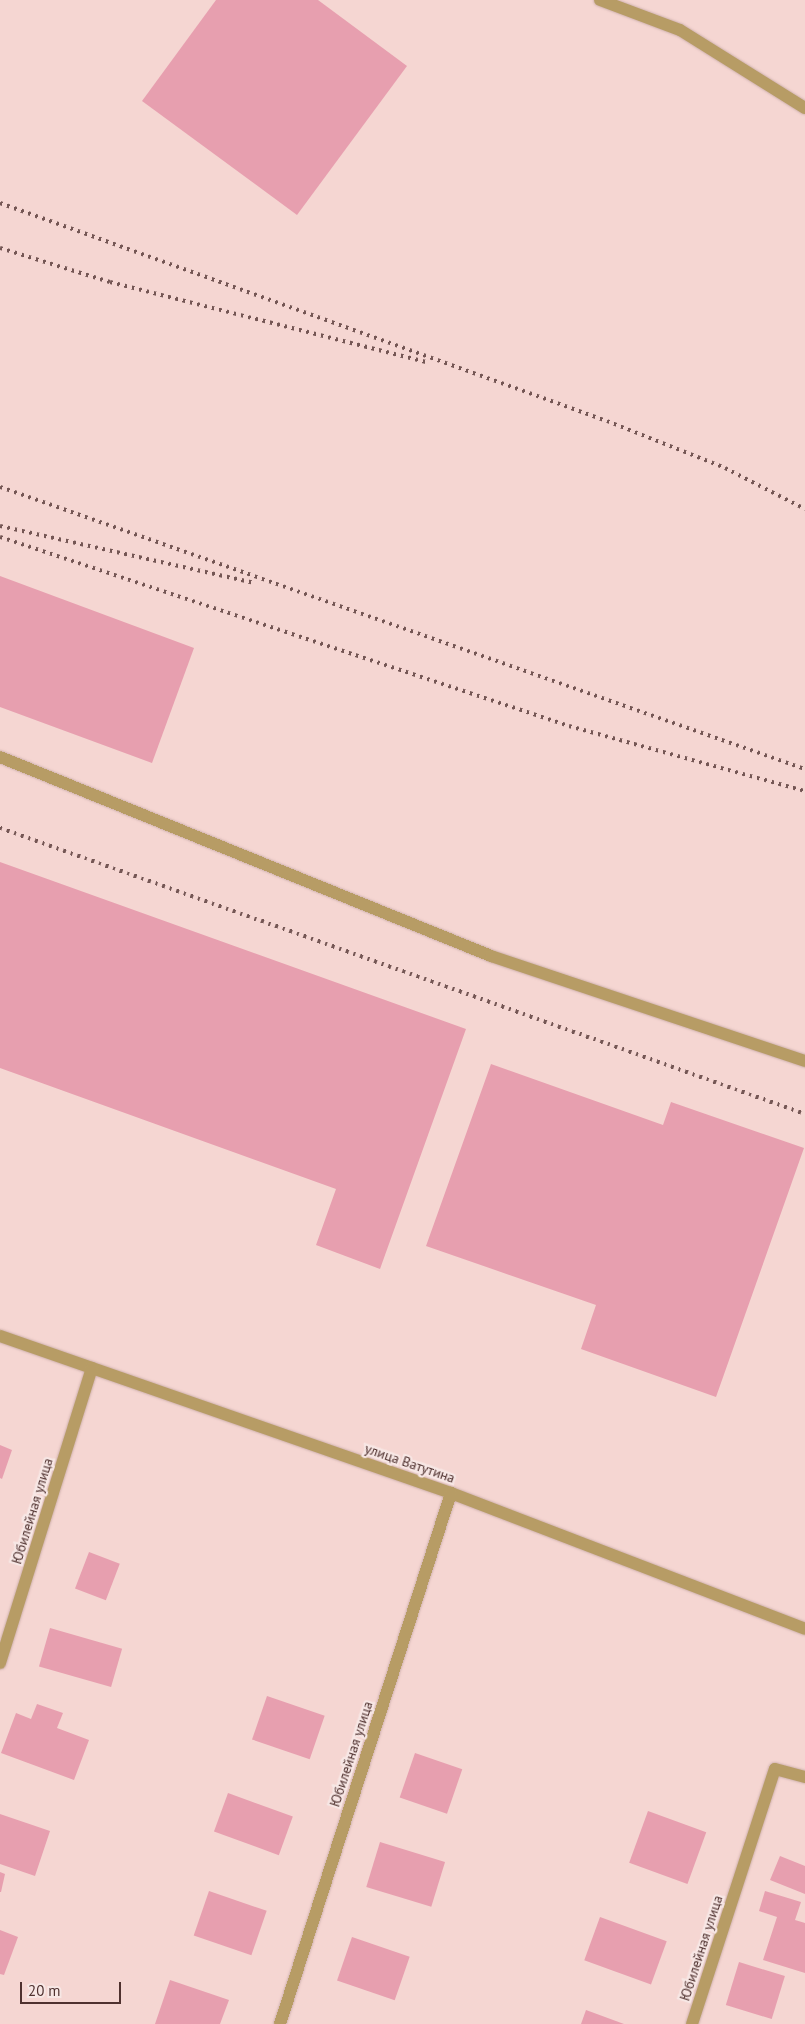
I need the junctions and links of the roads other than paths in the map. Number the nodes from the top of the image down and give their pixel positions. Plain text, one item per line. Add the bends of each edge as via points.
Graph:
1 (600, 0) edge
2 (805, 108) edge
3 (0, 757) edge
4 (805, 1061) edge
5 (0, 1336) edge
6 (92, 1368) junction
7 (451, 1493) junction
8 (805, 1629) edge
9 (0, 1663) edge
10 (805, 1777) edge
11 (280, 2024) edge
12 (692, 2024) edge

1 - 2 street via 680,30
3 - 4 street via 491,956
5 - 6 street, улица Ватутина
6 - 7 street, улица Ватутина
6 - 9 street, Юбилейная улица
7 - 8 street, улица Ватутина
7 - 11 street, Юбилейная улица
10 - 12 street, Юбилейная улица via 775,1769

